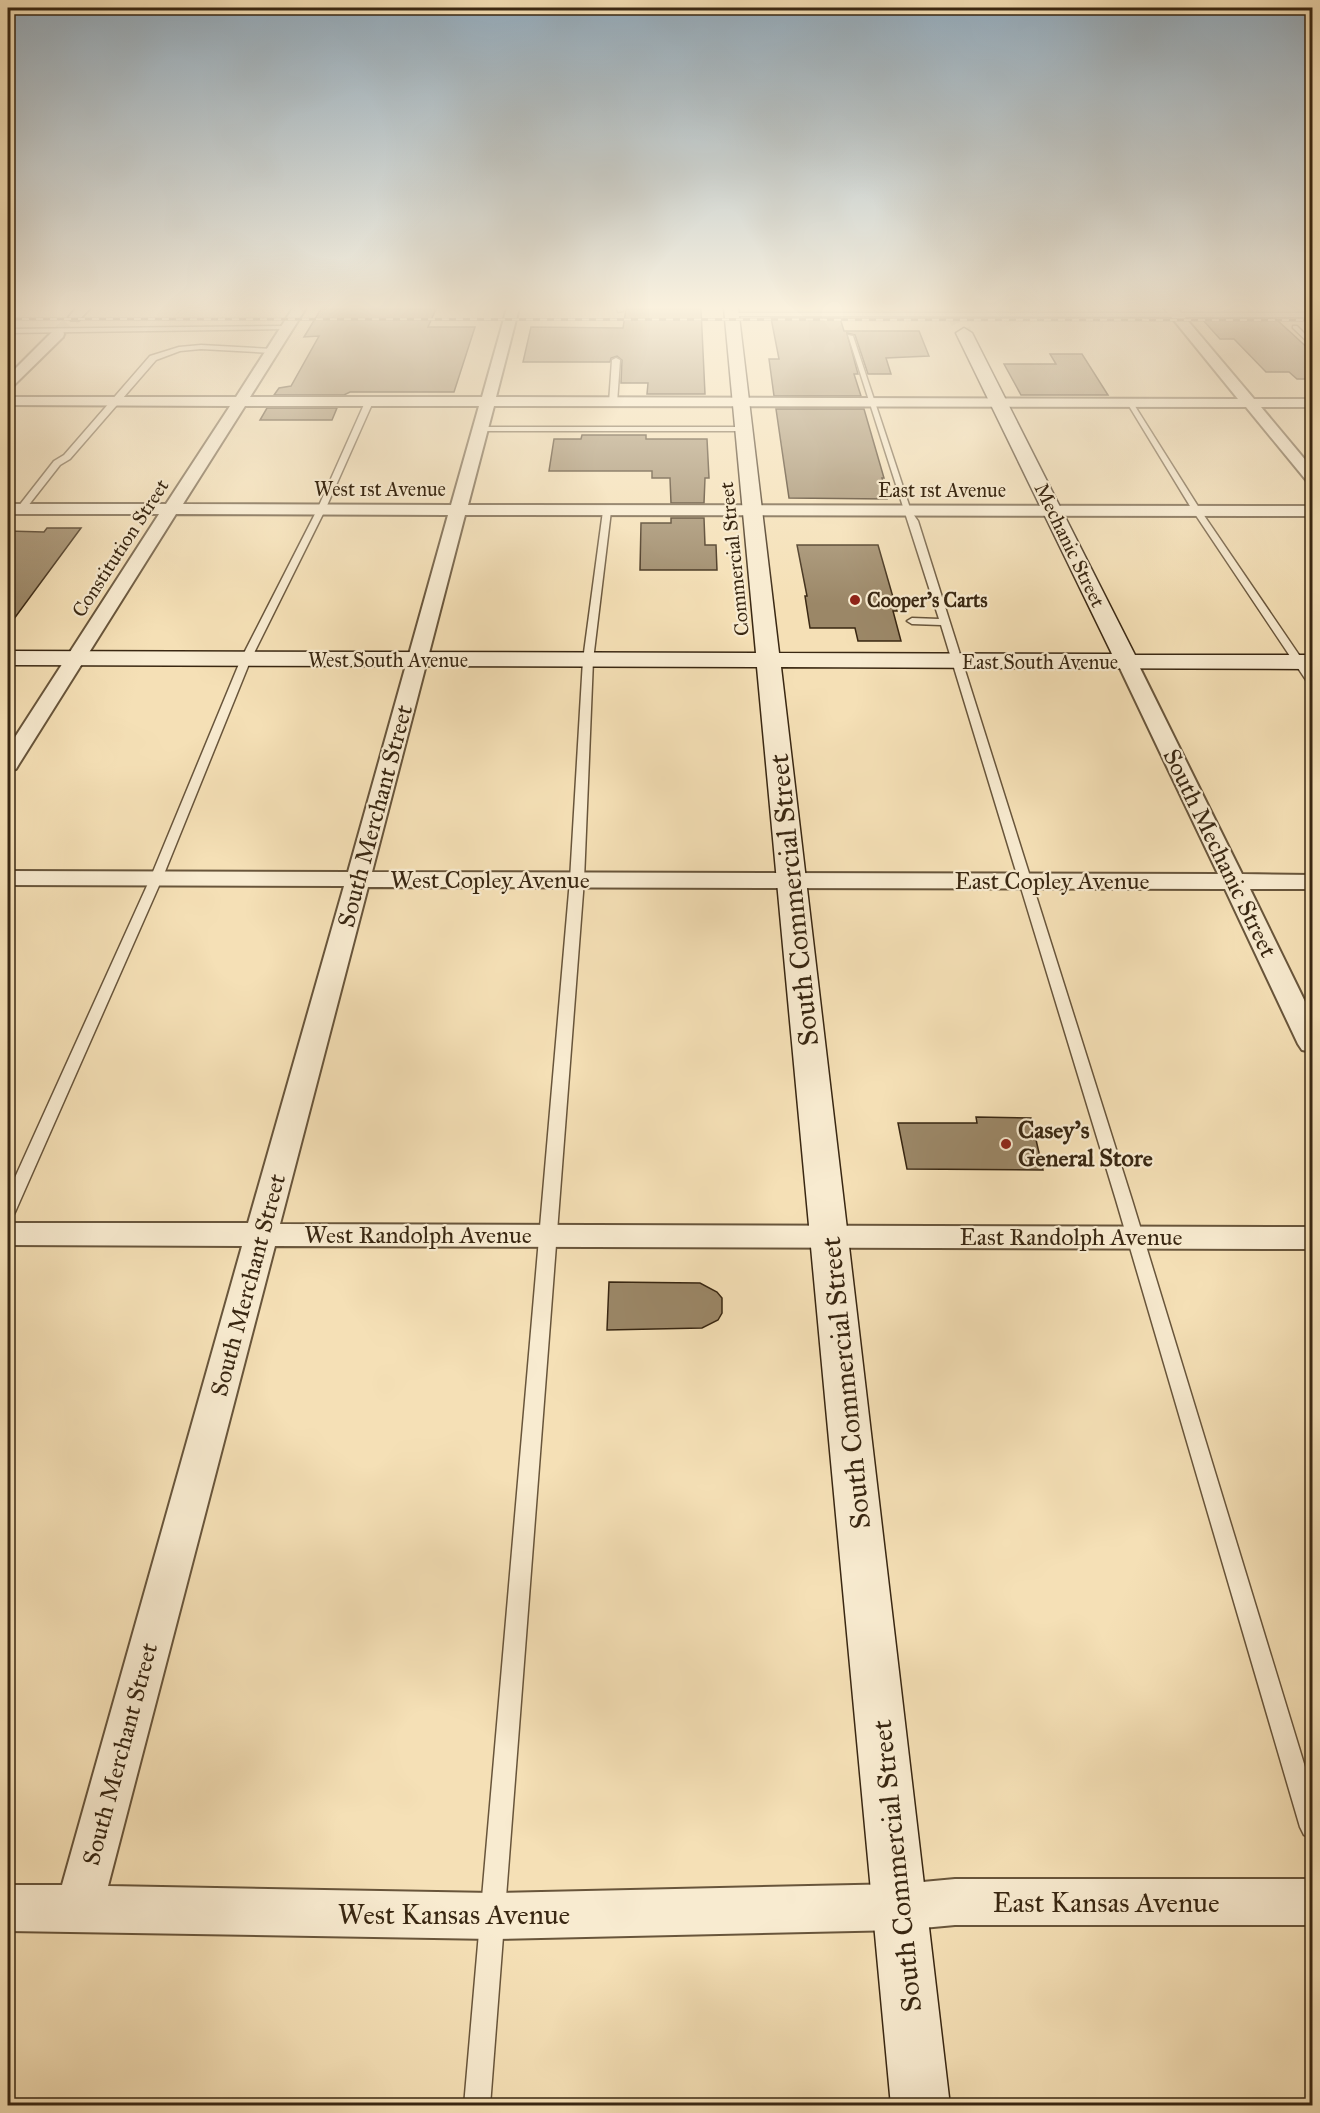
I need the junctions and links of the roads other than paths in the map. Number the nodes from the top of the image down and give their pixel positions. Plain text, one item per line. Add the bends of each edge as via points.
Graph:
1 (111, 407) edge
2 (237, 407) edge
3 (367, 407) edge
4 (487, 407) edge
5 (740, 407) edge
6 (873, 407) edge
7 (1002, 407) edge
8 (1131, 407) edge
9 (1251, 407) edge
10 (480, 429) junction
11 (743, 429) junction
12 (1312, 477) edge
13 (14, 509) edge
14 (170, 510) junction
15 (321, 510) junction
16 (458, 510) junction
17 (607, 511) junction
18 (752, 511) junction
19 (907, 511) junction
20 (1054, 511) junction
21 (1197, 511) junction
22 (1312, 511) edge
23 (912, 621) dead end
24 (946, 622) junction
25 (8, 658) edge
26 (74, 658) junction
27 (246, 659) junction
28 (417, 660) junction
29 (588, 660) junction
30 (768, 661) junction
31 (958, 662) junction
32 (1126, 662) junction
33 (1306, 662) edge
34 (1312, 681) edge
35 (8, 764) edge
36 (8, 878) edge
37 (156, 879) junction
38 (358, 879) junction
39 (577, 880) junction
40 (792, 880) junction
41 (1026, 881) junction
42 (1234, 882) junction
43 (1312, 882) edge
44 (1312, 1044) edge
45 (8, 1210) edge
46 (8, 1234) edge
47 (261, 1235) junction
48 (548, 1236) junction
49 (829, 1236) junction
50 (1136, 1238) junction
51 (1312, 1238) edge
52 (1312, 1827) edge
53 (1312, 1902) edge
54 (901, 1907) junction
55 (8, 1908) edge
56 (78, 1910) junction
57 (493, 1916) junction
58 (477, 2106) edge
59 (921, 2106) edge

1 - 13 lane
2 - 14 street, Constitution Street
3 - 15 lane
4 - 10 street, South Merchant Street
5 - 11 main road, Commercial Street
6 - 19 lane
7 - 20 main road, Mechanic Street
8 - 21 lane
9 - 12 street
10 - 11 lane
10 - 16 street, South Merchant Street
11 - 18 main road, Commercial Street
13 - 14 street, West 1st Avenue
14 - 15 street, West 1st Avenue
14 - 26 street, Constitution Street
15 - 16 street, West 1st Avenue
15 - 27 lane
16 - 17 street, West 1st Avenue
16 - 28 street, South Merchant Street
17 - 18 street, West 1st Avenue
17 - 29 lane
18 - 19 street, East 1st Avenue
18 - 30 main road, Commercial Street
19 - 20 street, East 1st Avenue
19 - 24 lane via 914,521
20 - 21 street, East 1st Avenue
20 - 32 main road, Mechanic Street
21 - 22 street, East 1st Avenue
21 - 33 lane
23 - 24 lane
24 - 31 lane
25 - 26 main road, West South Avenue
26 - 27 main road, West South Avenue
26 - 35 street, Constitution Street
27 - 28 main road, West South Avenue
27 - 37 lane
28 - 29 main road, West South Avenue
28 - 38 street, South Merchant Street
29 - 30 main road, West South Avenue
29 - 39 lane
30 - 31 main road, East South Avenue
30 - 40 main road, South Commercial Street
31 - 32 main road, East South Avenue
31 - 41 lane
32 - 33 main road, East South Avenue
32 - 42 street, South Mechanic Street
33 - 34 lane
36 - 37 street, West Copley Avenue
37 - 38 street, West Copley Avenue
37 - 45 lane
38 - 39 street, West Copley Avenue
38 - 47 street, South Merchant Street
39 - 40 street, West Copley Avenue
39 - 48 lane
40 - 41 street, East Copley Avenue
40 - 49 main road, South Commercial Street
41 - 42 street, East Copley Avenue
41 - 50 lane
42 - 43 street, East Copley Avenue
42 - 44 street, South Mechanic Street
46 - 47 street, West Randolph Avenue
47 - 48 street, West Randolph Avenue
47 - 56 street, South Merchant Street
48 - 49 street, West Randolph Avenue
48 - 57 lane
49 - 50 street, East Randolph Avenue
49 - 54 main road, South Commercial Street
50 - 51 street, East Randolph Avenue
50 - 52 lane
53 - 54 street, East Kansas Avenue via 955,1902
54 - 57 street, West Kansas Avenue
54 - 59 main road, South Commercial Street
55 - 56 street, West Kansas Avenue
56 - 57 street, West Kansas Avenue
57 - 58 lane

